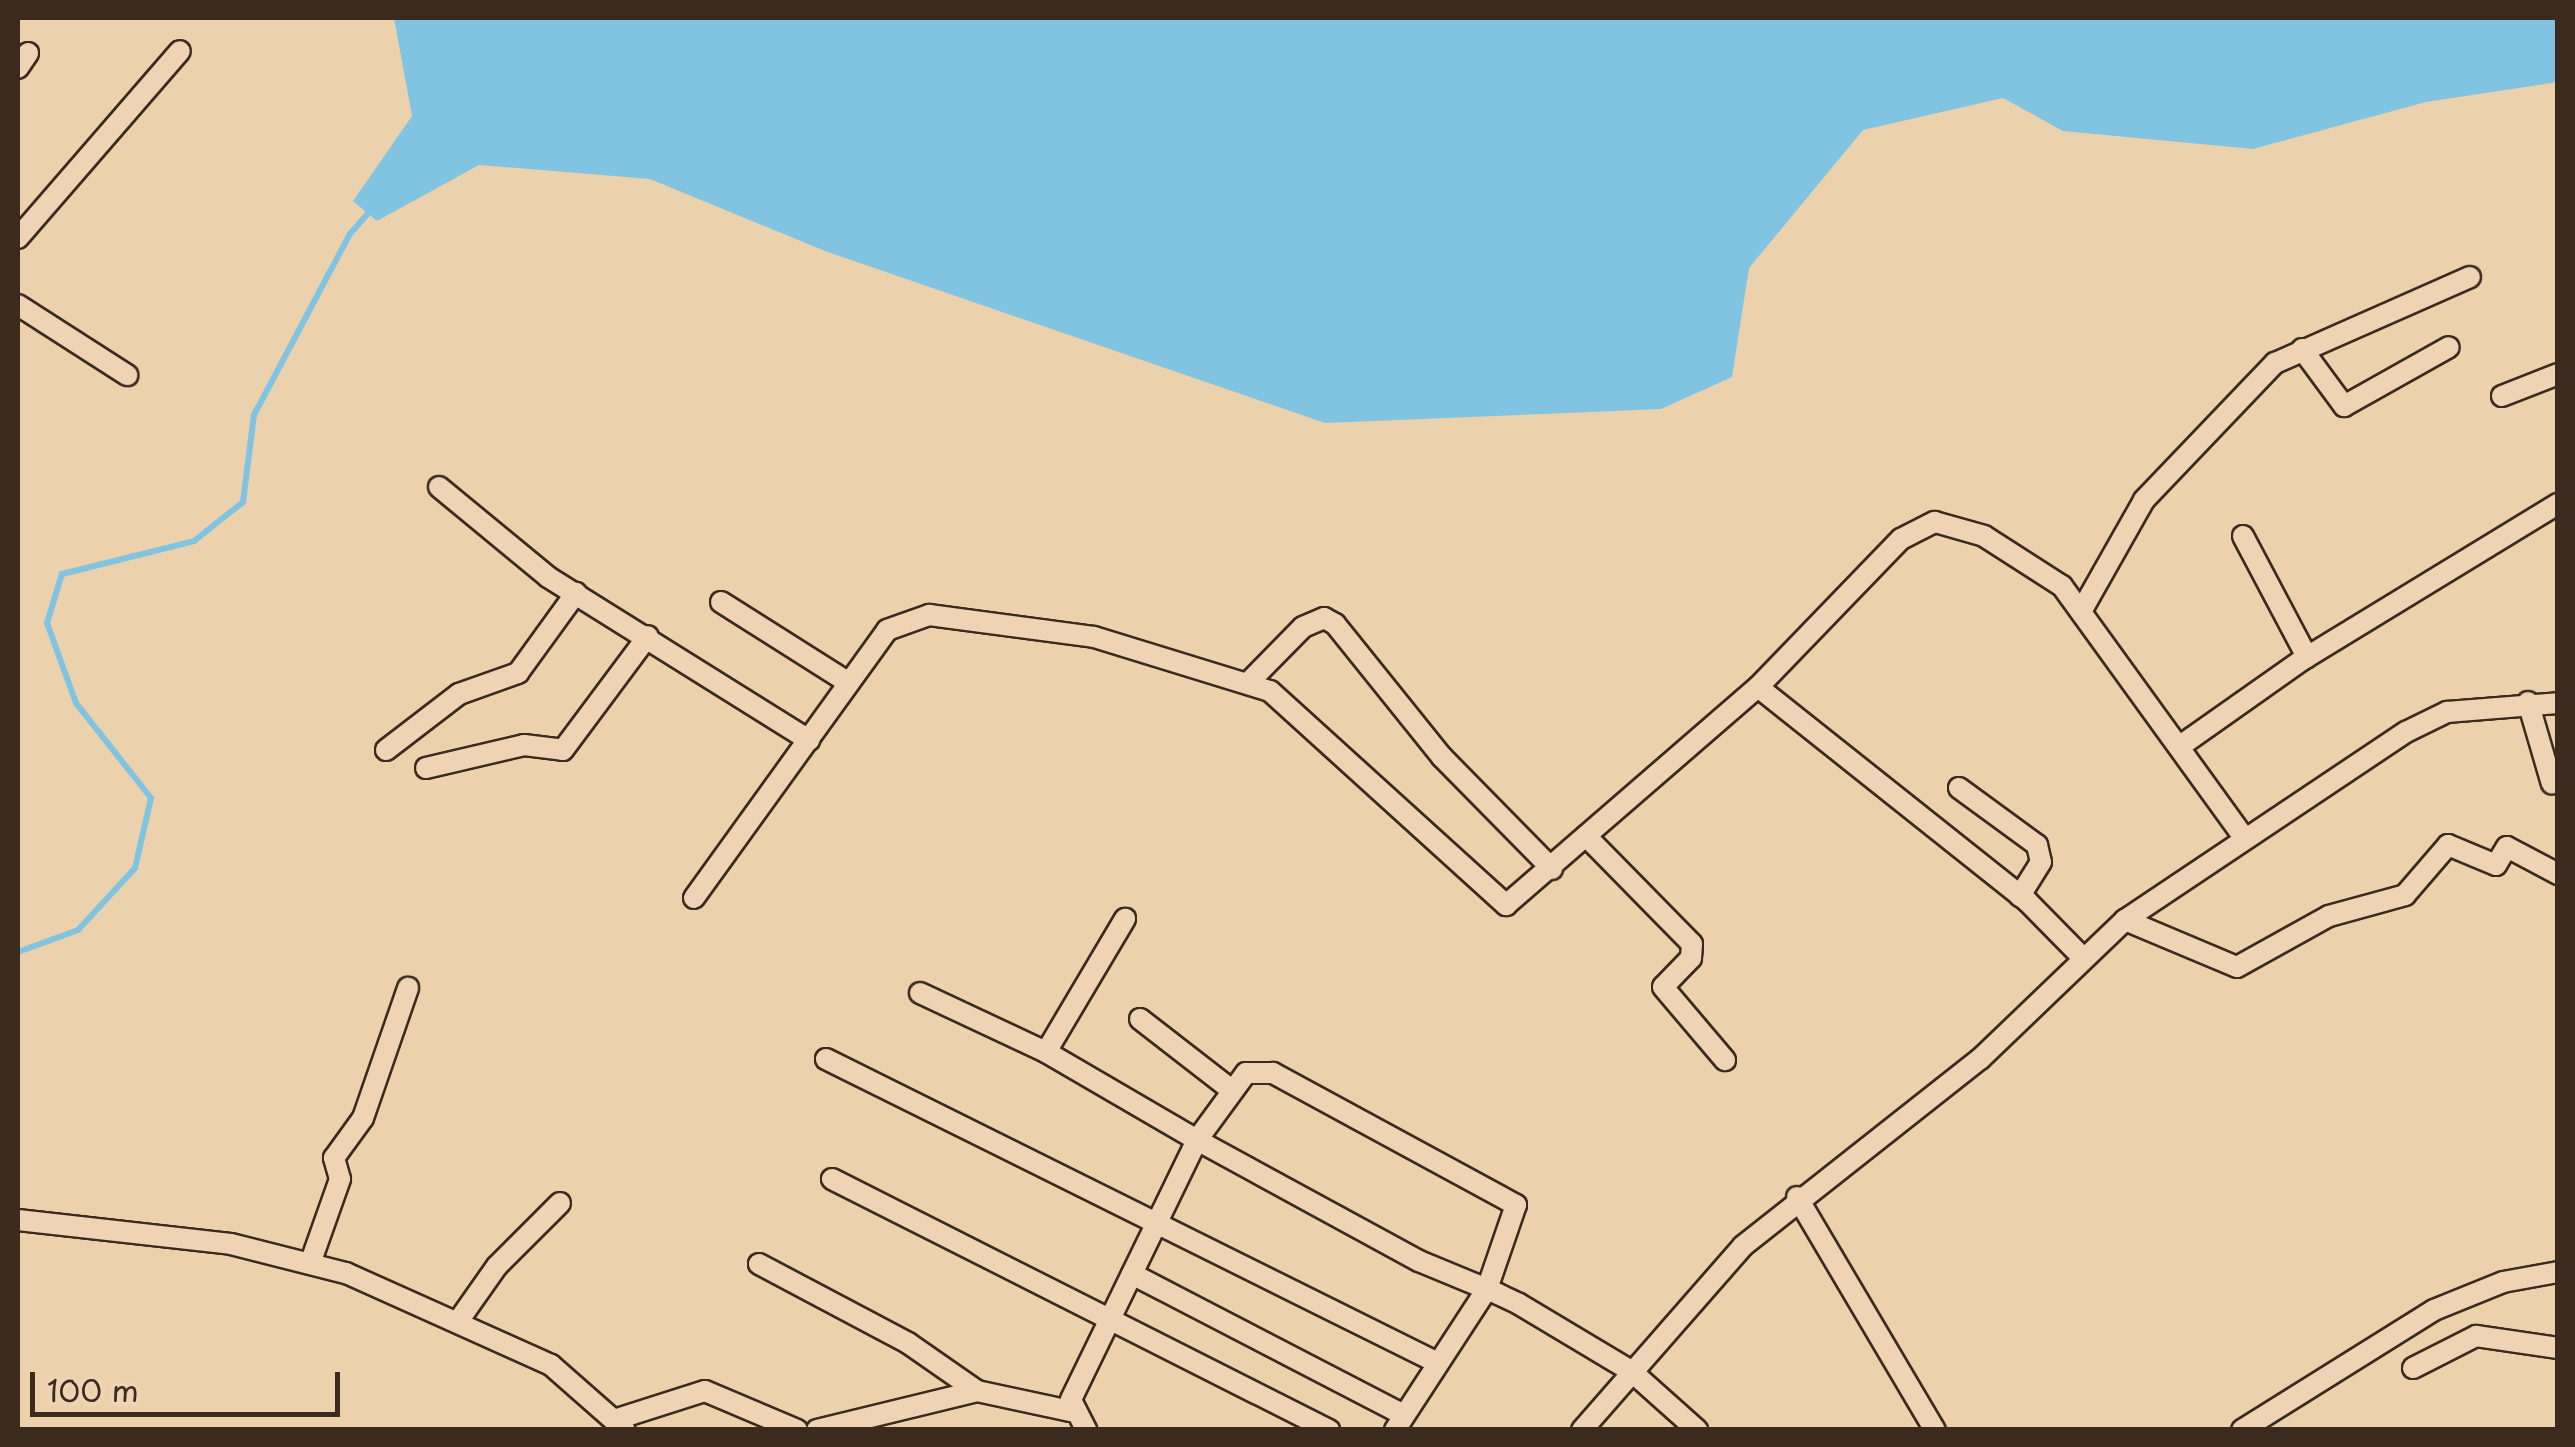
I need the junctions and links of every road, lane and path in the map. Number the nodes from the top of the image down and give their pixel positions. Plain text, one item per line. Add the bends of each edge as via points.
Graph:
1 (180, 51) dead end
2 (18, 238) edge
3 (2470, 277) dead end
4 (18, 306) edge
5 (2449, 347) dead end
6 (2302, 349) junction
7 (2558, 374) edge
8 (127, 375) dead end
9 (2502, 396) dead end
10 (440, 487) dead end
11 (2558, 504) edge
12 (2244, 536) dead end
13 (576, 593) junction
14 (721, 602) dead end
15 (2083, 608) junction
16 (648, 636) junction
17 (2308, 657) junction
18 (1248, 683) junction
19 (849, 684) junction
20 (1758, 687) junction
21 (2528, 702) junction
22 (2558, 703) edge
23 (809, 740) junction
24 (2183, 744) junction
25 (386, 750) dead end
26 (426, 768) dead end
27 (2552, 784) dead end
28 (1959, 788) dead end
29 (2242, 835) junction
30 (1586, 836) junction
31 (1552, 868) junction
32 (2558, 874) edge
33 (2020, 896) junction
34 (694, 898) dead end
35 (1125, 919) dead end
36 (2125, 920) junction
37 (2083, 958) junction
38 (408, 988) dead end
39 (920, 993) dead end
40 (1140, 1019) dead end
41 (1046, 1052) junction
42 (826, 1059) dead end
43 (1724, 1060) dead end
44 (1229, 1088) junction
45 (1196, 1140) junction
46 (832, 1180) dead end
47 (1797, 1198) junction
48 (560, 1204) dead end
49 (18, 1220) edge
50 (1156, 1226) junction
51 (310, 1261) junction
52 (759, 1264) dead end
53 (2558, 1272) edge
54 (1132, 1274) junction
55 (1486, 1289) junction
56 (458, 1320) junction
57 (1110, 1320) junction
58 (2558, 1348) edge
59 (1438, 1363) junction
60 (2413, 1368) dead end
61 (1630, 1372) junction
62 (977, 1391) junction
63 (1070, 1411) junction
64 (1400, 1422) edge
65 (621, 1424) edge
66 (797, 1430) edge
67 (817, 1430) edge
68 (1086, 1430) edge
69 (1329, 1430) edge
70 (1582, 1430) edge
71 (1698, 1430) edge
72 (1935, 1430) edge
73 (2242, 1430) edge

1 - 2 street
3 - 6 street
4 - 8 street
5 - 6 street via 2344,406
6 - 15 street via 2267,371 2144,500
7 - 9 street
10 - 13 street
11 - 17 street
12 - 17 street
13 - 16 street
13 - 25 street via 518,673 459,694
14 - 19 street
15 - 20 street via 2020,555 1935,522 1901,539
15 - 24 street
16 - 23 street
16 - 26 street via 563,750 524,745
17 - 24 street
18 - 19 street via 1094,636 928,614 887,630
18 - 31 street via 1298,709 1499,904 1513,902
18 - 31 street via 1303,627 1324,618 1335,624 1442,756
19 - 23 street
20 - 30 street
20 - 33 street
21 - 22 street
21 - 27 street
21 - 29 street via 2448,712 2420,725
23 - 34 street
24 - 29 street
28 - 33 street via 2037,845 2041,862
29 - 36 street
30 - 31 street
30 - 43 street via 1692,944 1691,958 1662,987
32 - 36 street via 2507,847 2496,864 2448,844 2405,895 2329,916 2236,967
33 - 37 street
35 - 41 street
36 - 37 street
37 - 47 street via 1980,1059
38 - 51 street via 363,1118 334,1158 338,1184
39 - 41 street
40 - 44 street
41 - 45 street
42 - 50 street
44 - 45 street
44 - 55 street via 1246,1073 1273,1073 1506,1194 1516,1217
45 - 50 street
45 - 55 street
46 - 57 street
47 - 61 street
47 - 72 street
48 - 56 street via 497,1266
49 - 51 street
50 - 54 street
50 - 59 street
51 - 56 street
52 - 62 street via 908,1343
53 - 73 street via 2503,1282 2434,1310
54 - 57 street
54 - 64 street
55 - 59 street
55 - 61 street
56 - 65 street via 551,1365
57 - 63 street
57 - 69 street
58 - 60 street via 2476,1336
59 - 64 street
61 - 70 street
61 - 71 street
62 - 63 street
62 - 67 street
63 - 68 street
65 - 66 street via 705,1392

